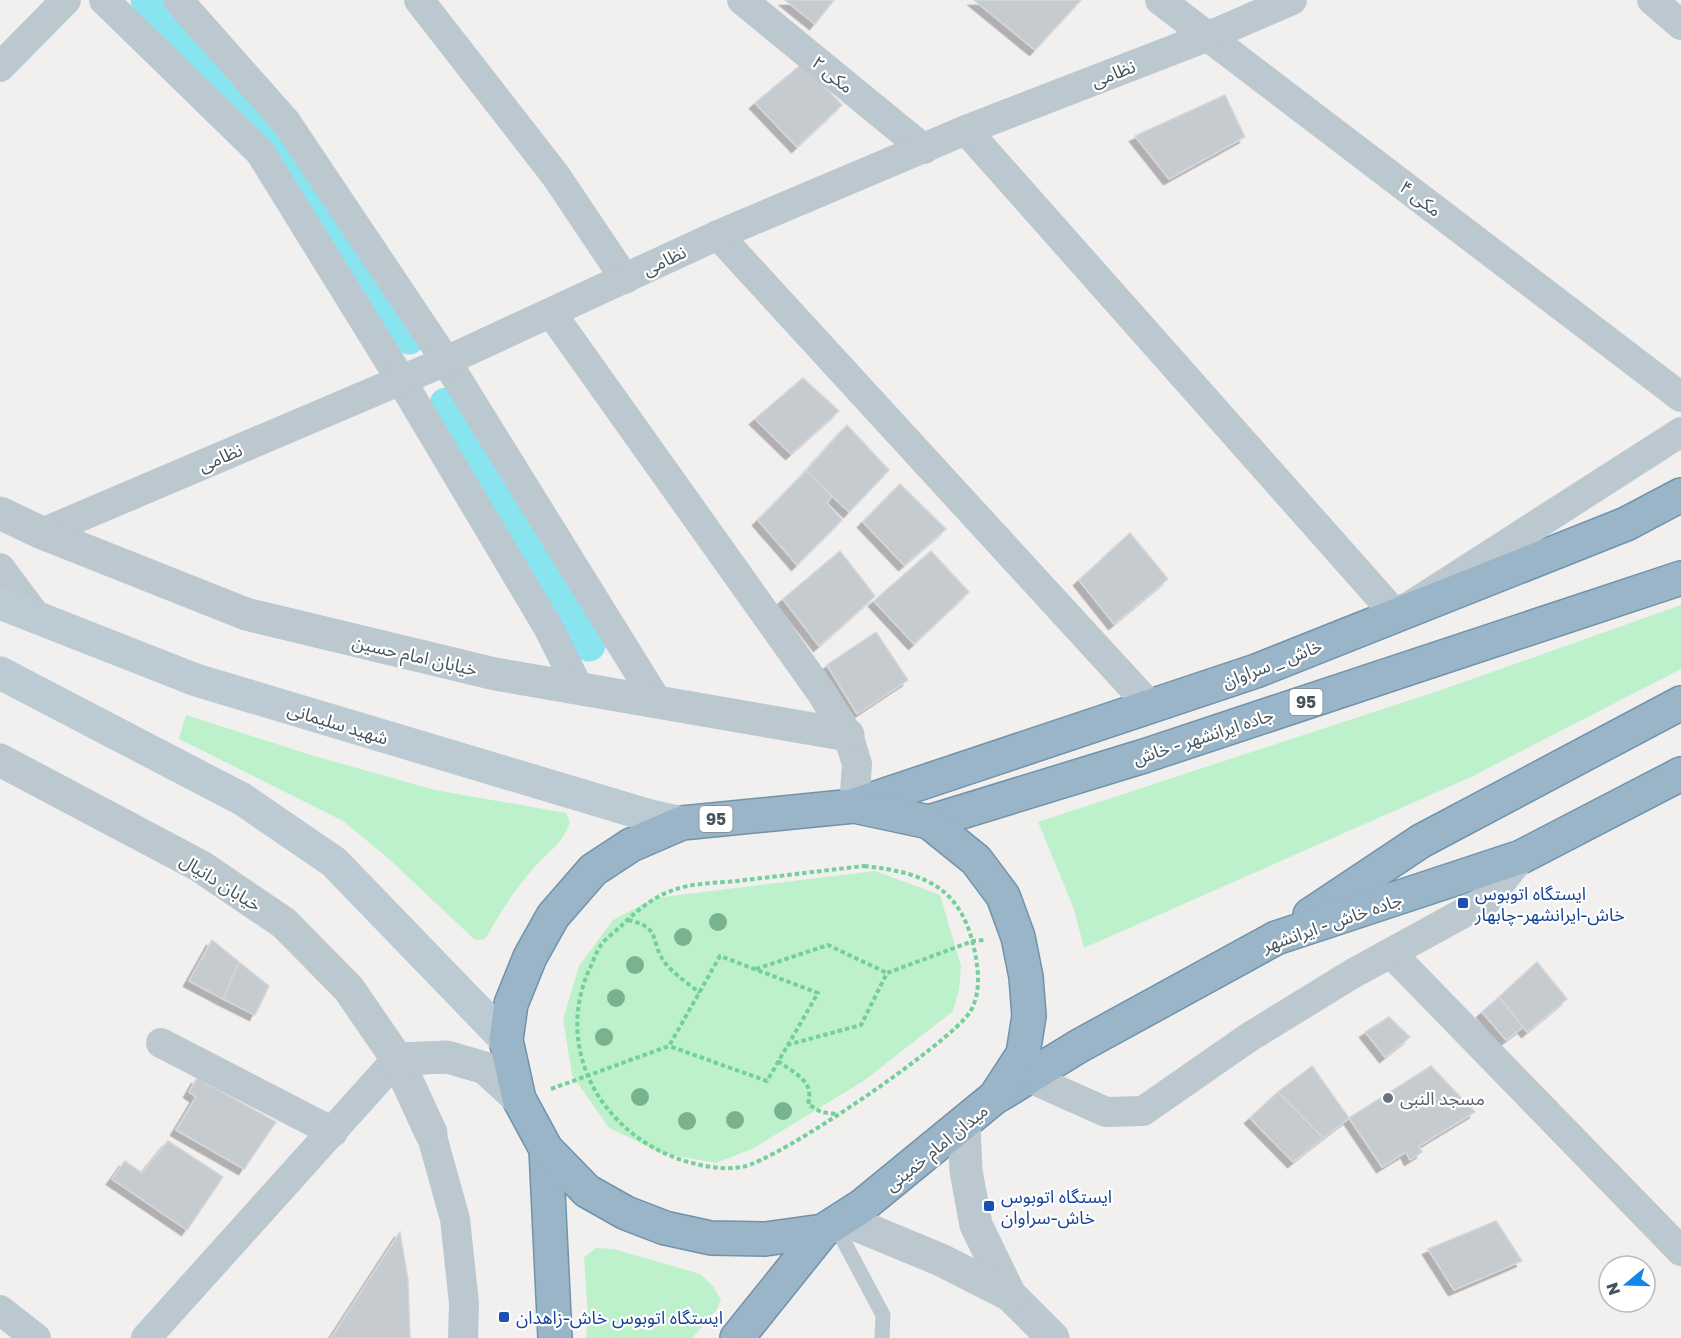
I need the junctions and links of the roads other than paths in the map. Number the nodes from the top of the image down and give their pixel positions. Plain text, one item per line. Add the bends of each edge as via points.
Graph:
1 (66, 0) edge
2 (104, 0) edge
3 (178, 0) edge
4 (419, 0) edge
5 (742, 0) edge
6 (1160, 0) edge
7 (1292, 0) edge
8 (1652, 0) edge
9 (1681, 25) edge
10 (1209, 36) junction
11 (0, 67) edge
12 (966, 130) junction
13 (924, 149) junction
14 (718, 235) junction
15 (625, 279) junction
16 (552, 314) junction
17 (446, 361) junction
18 (401, 380) junction
19 (1681, 397) edge
20 (1681, 432) edge
21 (1681, 495) edge
22 (0, 513) edge
23 (42, 533) junction
24 (0, 568) edge
25 (1681, 578) edge
26 (0, 603) edge
27 (1396, 615) junction
28 (38, 619) junction
29 (0, 673) edge
30 (579, 689) junction
31 (658, 703) junction
32 (1681, 703) edge
33 (1151, 707) junction
34 (848, 735) junction
35 (0, 760) edge
36 (1681, 774) edge
37 (854, 806) junction
38 (929, 822) junction
39 (682, 823) junction
40 (1521, 857) junction
41 (1276, 938) junction
42 (1391, 953) junction
43 (506, 1041) junction
44 (161, 1042) dead end
45 (397, 1059) junction
46 (1030, 1078) junction
47 (995, 1098) junction
48 (519, 1099) junction
49 (964, 1126) junction
50 (333, 1132) junction
51 (430, 1133) joint
52 (546, 1149) junction
53 (833, 1224) junction
54 (1681, 1251) edge
55 (1010, 1295) junction
56 (0, 1310) edge
57 (36, 1338) edge
58 (146, 1338) edge
59 (463, 1338) edge
60 (555, 1338) edge
61 (737, 1338) edge
62 (882, 1338) edge
63 (1053, 1338) edge

1 - 11 street
2 - 18 street via 260,152
3 - 17 street via 286,122
4 - 15 street via 556,176
5 - 13 street, مکی ۲
6 - 10 street, مکی ۴
7 - 10 street, نظامی
8 - 9 street
10 - 12 street, نظامی
10 - 19 street, مکی ۴
12 - 13 street, نظامی
12 - 27 street
13 - 14 street, نظامی
14 - 15 street, نظامی
14 - 33 street
15 - 16 street, نظامی
16 - 17 street, نظامی
16 - 34 street
17 - 18 street, نظامی
17 - 31 street
18 - 23 street, نظامی
18 - 30 street via 548,627
20 - 27 street
21 - 27 highway, خاش _ سراوان via 1626,524
22 - 23 street, خیابان امام حسین
23 - 30 street, خیابان امام حسین via 246,614 484,671
24 - 28 street
25 - 38 highway, جاده ایرانشهر - خاش / 95 via 1143,756
26 - 28 main road, شهید سلیمانی
27 - 33 highway, خاش _ سراوان via 1256,671
28 - 39 main road, شهید سلیمانی via 196,680
29 - 43 main road via 242,799 334,862
30 - 31 street, خیابان امام حسین
31 - 34 street, خیابان امام حسین
32 - 41 highway via 1421,841
33 - 37 highway, خاش _ سراوان
34 - 37 street via 857,764
35 - 45 street, خیابان دانیال via 200,866 284,923 349,989
36 - 40 highway, جاده خاش - ایرانشهر / 95
37 - 38 highway, میدان امام خمینی / 95
37 - 39 highway, میدان امام خمینی / 95
38 - 47 highway, میدان امام خمینی / 95 via 976,860 1003,896 1018,937 1029,1016 1023,1054
39 - 43 highway, میدان امام خمینی / 95 via 631,845 592,870 553,916 530,957 511,1004
40 - 41 highway, جاده خاش - ایرانشهر / 95
40 - 42 street via 1486,900
41 - 46 highway, جاده خاش - ایرانشهر / 95 via 1079,1046
42 - 46 street via 1248,1038 1143,1111 1106,1112
42 - 54 street
43 - 48 highway, میدان امام خمینی / 95
44 - 50 street
45 - 48 street via 447,1057 485,1068
45 - 50 street
45 - 51 street, خیابان دانیال
46 - 47 highway, جاده خاش - ایرانشهر / 95
47 - 49 highway, میدان امام خمینی / 95
48 - 52 highway, میدان امام خمینی / 95
49 - 53 highway, میدان امام خمینی / 95
49 - 55 street via 966,1171 976,1225
50 - 58 street
51 - 59 street via 454,1219 464,1303
52 - 53 highway, میدان امام خمینی / 95 via 587,1191 626,1213 665,1228 711,1238 765,1239
52 - 60 highway, 95
53 - 55 street via 941,1260
53 - 61 highway, 95
53 - 62 lane via 883,1315
55 - 63 street
56 - 57 street

